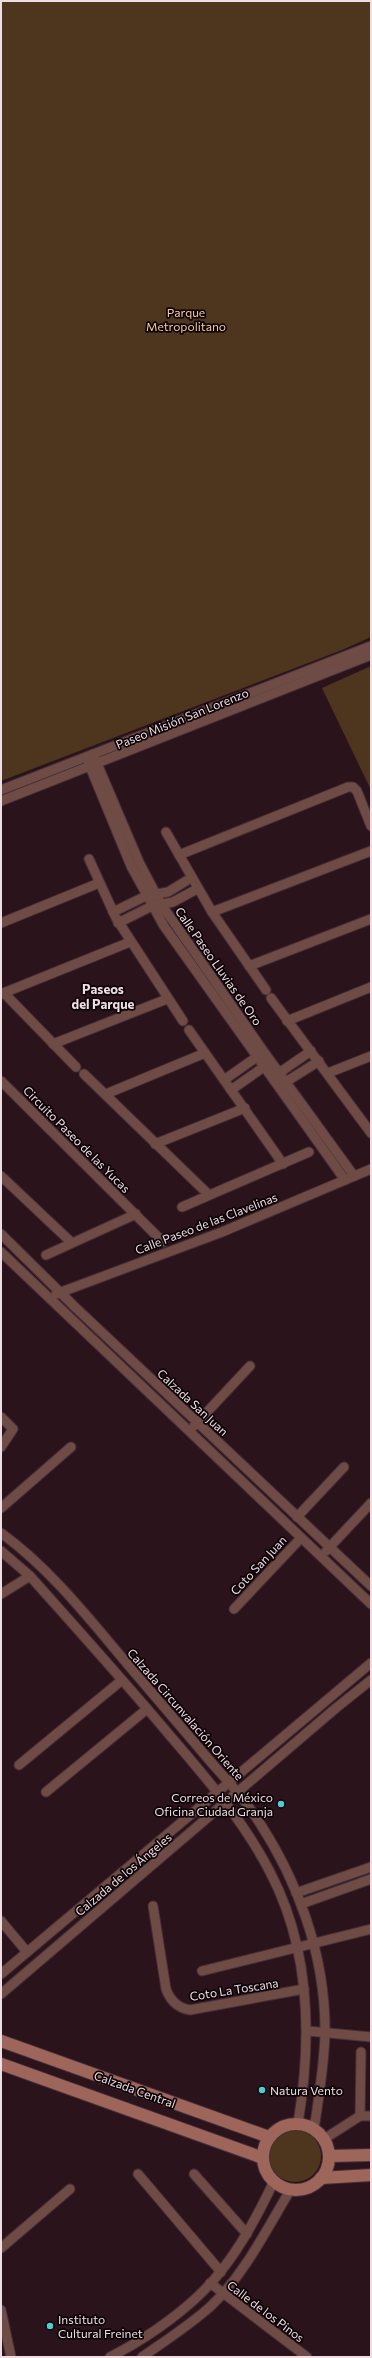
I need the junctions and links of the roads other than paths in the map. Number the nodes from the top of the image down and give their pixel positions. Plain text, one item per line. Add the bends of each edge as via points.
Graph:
1 (371, 646) edge
2 (371, 655) edge
3 (90, 755) junction
4 (94, 766) junction
5 (1, 790) edge
6 (1, 801) edge
7 (371, 826) edge
8 (166, 832) dead end
9 (371, 851) edge
10 (179, 856) junction
11 (89, 859) dead end
12 (191, 878) junction
13 (99, 883) junction
14 (197, 888) junction
15 (156, 895) junction
16 (146, 896) junction
17 (161, 904) junction
18 (152, 906) junction
19 (113, 912) junction
20 (212, 912) junction
21 (371, 919) edge
22 (1, 923) edge
23 (118, 923) junction
24 (130, 942) junction
25 (249, 966) junction
26 (371, 987) edge
27 (266, 990) dead end
28 (2, 993) edge
29 (271, 998) dead end
30 (167, 999) junction
31 (287, 1020) junction
32 (183, 1021) dead end
33 (189, 1030) dead end
34 (53, 1044) junction
35 (311, 1051) junction
36 (205, 1053) junction
37 (260, 1054) junction
38 (371, 1056) edge
39 (319, 1061) junction
40 (268, 1064) junction
41 (76, 1066) dead end
42 (328, 1073) junction
43 (84, 1074) dead end
44 (276, 1075) junction
45 (224, 1080) junction
46 (1, 1081) edge
47 (283, 1085) junction
48 (231, 1090) junction
49 (106, 1094) junction
50 (245, 1108) junction
51 (370, 1129) edge
52 (155, 1144) junction
53 (309, 1152) dead end
54 (283, 1164) junction
55 (371, 1169) edge
56 (1, 1176) edge
57 (354, 1176) junction
58 (345, 1180) junction
59 (209, 1195) junction
60 (182, 1207) dead end
61 (136, 1214) junction
62 (1, 1234) edge
63 (163, 1242) dead end
64 (72, 1243) junction
65 (1, 1252) edge
66 (46, 1254) dead end
67 (60, 1292) junction
68 (48, 1298) junction
69 (250, 1366) dead end
70 (1, 1417) edge
71 (197, 1422) junction
72 (189, 1431) junction
73 (1, 1447) edge
74 (71, 1447) dead end
75 (344, 1467) dead end
76 (371, 1503) edge
77 (1, 1508) edge
78 (297, 1517) junction
79 (1, 1533) edge
80 (301, 1538) junction
81 (329, 1547) junction
82 (1, 1550) edge
83 (321, 1557) junction
84 (22, 1569) junction
85 (30, 1576) junction
86 (371, 1586) edge
87 (4, 1591) edge
88 (371, 1604) edge
89 (234, 1609) dead end
90 (84, 1614) junction
91 (72, 1624) junction
92 (371, 1663) edge
93 (122, 1680) junction
94 (371, 1680) edge
95 (148, 1709) junction
96 (19, 1765) dead end
97 (228, 1782) junction
98 (217, 1791) junction
99 (46, 1792) dead end
100 (237, 1793) junction
101 (226, 1802) junction
102 (371, 1867) edge
103 (371, 1879) edge
104 (296, 1893) junction
105 (301, 1904) junction
106 (153, 1906) dead end
107 (1, 1921) edge
108 (371, 1929) edge
109 (314, 1945) junction
110 (297, 1949) junction
111 (27, 1952) junction
112 (202, 1971) dead end
113 (1, 1974) edge
114 (304, 1989) junction
115 (1, 1994) edge
116 (308, 2030) junction
117 (325, 2033) junction
118 (371, 2037) edge
119 (1, 2040) edge
120 (361, 2052) dead end
121 (1, 2064) edge
122 (360, 2116) junction
123 (371, 2116) edge
124 (298, 2124) junction
125 (314, 2129) junction
126 (269, 2137) junction
127 (324, 2139) junction
128 (371, 2155) edge
129 (329, 2156) junction
130 (263, 2158) junction
131 (138, 2174) dead end
132 (194, 2174) dead end
133 (371, 2175) edge
134 (321, 2178) junction
135 (274, 2181) junction
136 (291, 2189) junction
137 (70, 2190) dead end
138 (247, 2234) junction
139 (1, 2248) edge
140 (221, 2272) junction
141 (210, 2283) junction
142 (223, 2293) junction
143 (1, 2310) edge
144 (116, 2356) edge
145 (11, 2357) edge
146 (142, 2357) edge
147 (307, 2357) edge

1 - 3 street, Paseo Misión San Lorenzo
2 - 4 street, Paseo Misión San Lorenzo
3 - 4 street, Calle Paseo Lluvias de Oro
3 - 5 street, Paseo Misión San Lorenzo
4 - 6 street, Paseo Misión San Lorenzo
4 - 15 street, Calle Paseo Lluvias de Oro
4 - 16 street, Calle Paseo Lluvias de Oro
7 - 10 street via 357,791 353,787 348,787
8 - 10 street
9 - 20 street
10 - 12 street
11 - 13 street
12 - 14 street
12 - 15 street via 168,892
13 - 19 street
13 - 22 street
14 - 17 street via 173,902
14 - 20 street
15 - 16 street
15 - 17 street, Calle Paseo Lluvias de Oro
16 - 18 street, Calle Paseo Lluvias de Oro
16 - 19 street
17 - 18 street
17 - 37 street, Calle Paseo Lluvias de Oro
18 - 23 street
18 - 37 street, Calle Paseo Lluvias de Oro via 200,979
19 - 23 street
20 - 25 street
21 - 25 street
23 - 24 street
24 - 28 street
24 - 30 street
25 - 27 street
26 - 31 street
28 - 34 street
29 - 31 street
30 - 32 street
30 - 34 street
31 - 35 street
33 - 36 street
34 - 41 street
35 - 39 street
35 - 44 street
36 - 45 street
36 - 49 street
37 - 40 street, Calle Paseo Lluvias de Oro
37 - 45 street
38 - 42 street
39 - 42 street
39 - 47 street
40 - 44 street, Calle Paseo Lluvias de Oro
40 - 48 street
42 - 51 street
43 - 49 street
44 - 47 street, Calle Paseo Lluvias de Oro
45 - 48 street
46 - 61 street, Circuito Paseo de las Yucas
47 - 57 street, Calle Paseo Lluvias de Oro
47 - 58 street, Calle Paseo Lluvias de Oro
48 - 50 street
49 - 52 street
50 - 52 street
50 - 54 street
52 - 59 street
53 - 54 street
54 - 59 street
55 - 57 street, Calle Paseo de las Clavelinas
56 - 64 street
57 - 58 street, Calle Paseo de las Clavelinas
58 - 67 street, Calle Paseo de las Clavelinas via 222,1232
59 - 60 street
61 - 63 street, Circuito Paseo de las Yucas
61 - 64 street
62 - 67 street, Calzada San Juan
64 - 66 street
65 - 68 street, Calzada San Juan
67 - 68 street, Calle Paseo de las Clavelinas
67 - 71 street, Calzada San Juan
68 - 72 street, Calzada San Juan
69 - 71 street
70 - 73 street via 13,1429
71 - 72 street
71 - 78 street, Calzada San Juan
72 - 80 street, Calzada San Juan
74 - 77 street
75 - 78 street
76 - 81 street
78 - 81 street, Calzada San Juan
79 - 90 street, Calzada Circunvalación Oriente via 40,1566
80 - 83 street, Calzada San Juan
80 - 89 street, Coto San Juan
81 - 83 street
81 - 86 street, Calzada San Juan
82 - 84 street
83 - 88 street, Calzada San Juan
84 - 85 street
84 - 87 street
85 - 87 street
85 - 91 street
90 - 91 street
90 - 97 street, Calzada Circunvalación Oriente
91 - 93 street
92 - 97 street, Calzada de los Ángeles
93 - 95 street
93 - 96 street
94 - 100 street, Calzada de los Ángeles
95 - 98 street
95 - 99 street
97 - 98 street, Calzada de los Ángeles
97 - 100 street, Calzada Circunvalación Oriente
98 - 101 street
98 - 111 street, Calzada de los Ángeles
100 - 101 street, Calzada de los Ángeles
100 - 104 street, Calzada Circunvalación Oriente via 253,1813 285,1865
101 - 110 street via 271,1873
101 - 115 street, Calzada de los Ángeles
102 - 104 street
103 - 105 street
104 - 105 street, Calzada Circunvalación Oriente
105 - 109 street, Calzada Circunvalación Oriente
106 - 114 street, Coto La Toscana via 166,1988 170,1998 178,2006 190,2010
107 - 111 street
108 - 109 street
109 - 110 street
109 - 117 street, Calzada Circunvalación Oriente via 322,1992
110 - 112 street
110 - 114 street
111 - 113 street, Calzada de los Ángeles
114 - 116 street
116 - 117 street
116 - 124 street via 305,2082
117 - 118 street
117 - 125 street, Calzada Circunvalación Oriente via 321,2087
119 - 126 street, Calzada Central
120 - 122 street
121 - 130 street, Calzada Central
122 - 123 street
122 - 127 street
124 - 125 street
124 - 126 street via 287,2124
125 - 127 street
126 - 130 street via 264,2147
127 - 129 street
128 - 129 street
129 - 134 street via 326,2171
130 - 135 street via 264,2167
131 - 140 street
132 - 138 street
133 - 134 street
134 - 136 street via 313,2185
135 - 136 street
135 - 138 street
136 - 142 street
137 - 139 street
138 - 140 street
140 - 141 street
141 - 142 street, Calle de los Pinos
141 - 144 street via 167,2321
142 - 146 street via 211,2306
142 - 147 street, Calle de los Pinos
143 - 145 street

